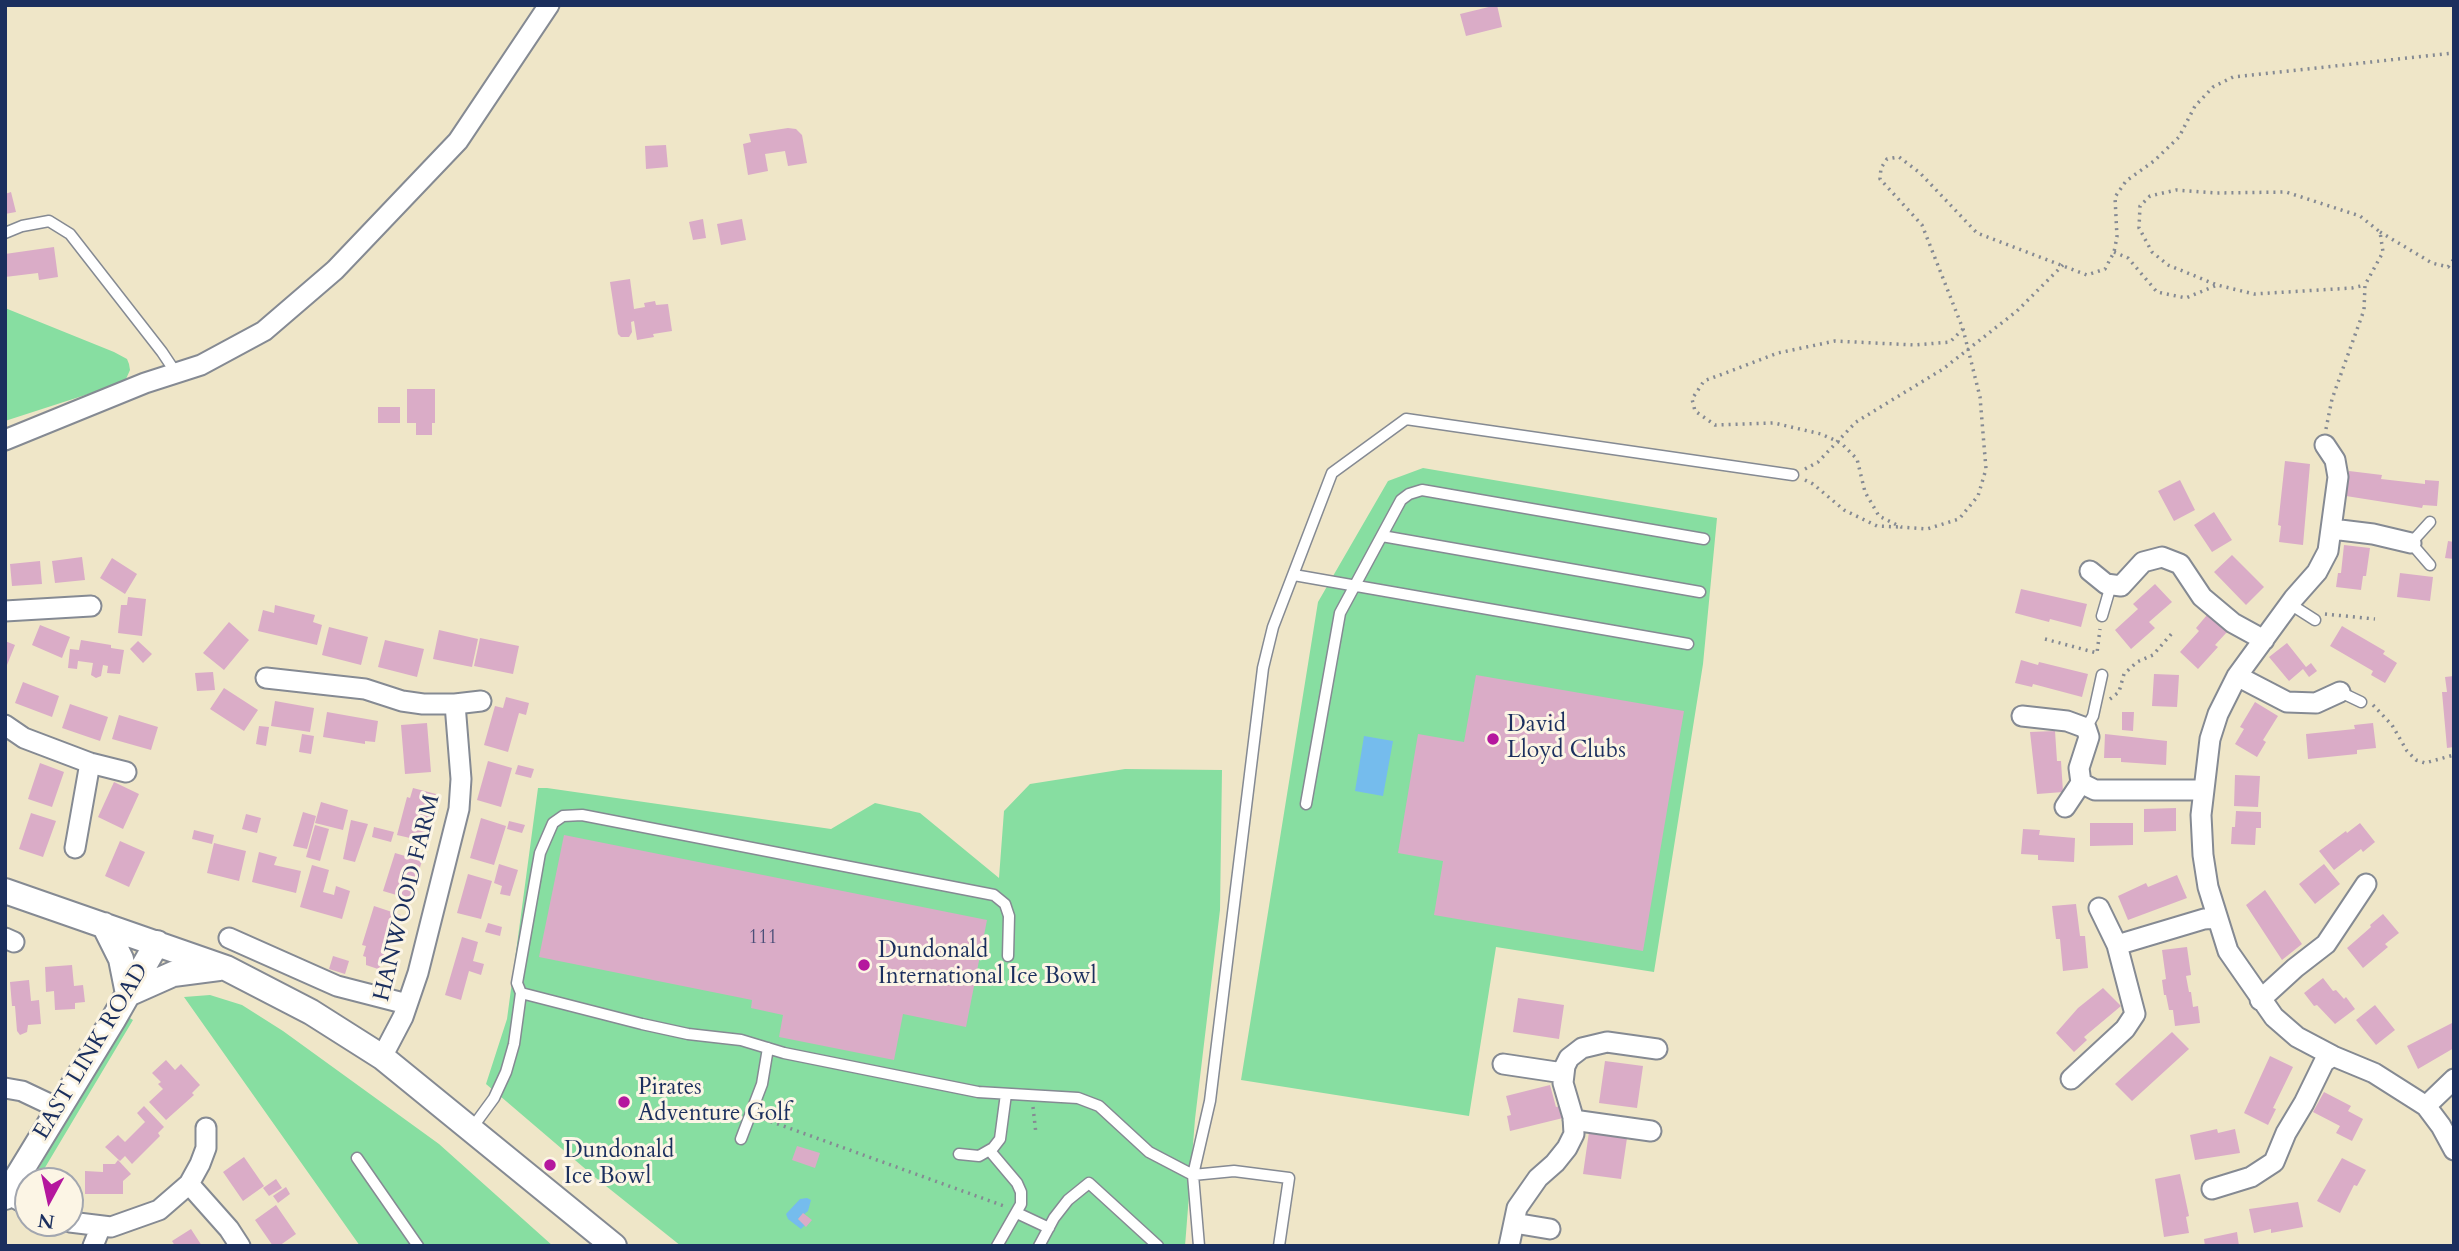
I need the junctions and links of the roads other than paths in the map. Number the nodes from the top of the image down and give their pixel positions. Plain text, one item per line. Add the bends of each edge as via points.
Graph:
1 (549, 5) edge
2 (5, 233) edge
3 (176, 373) junction
4 (5, 440) edge
5 (2325, 445) road end
6 (1793, 475) road end
7 (2430, 522) dead end
8 (2332, 529) junction
9 (1382, 536) junction
10 (1704, 539) dead end
11 (2411, 543) junction
12 (2430, 565) dead end
13 (2090, 571) dead end
14 (1294, 575) junction
15 (2111, 585) junction
16 (1356, 587) junction
17 (1700, 592) dead end
18 (2290, 604) junction
19 (91, 606) dead end
20 (5, 611) edge
21 (2102, 616) road end
22 (2314, 620) road end
23 (2264, 640) junction
24 (1688, 643) dead end
25 (2102, 675) dead end
26 (2237, 676) junction
27 (266, 678) dead end
28 (2340, 692) joint
29 (481, 701) dead end
30 (2361, 702) road end
31 (455, 704) junction
32 (2022, 716) dead end
33 (5, 725) edge
34 (2086, 728) junction
35 (90, 763) junction
36 (126, 772) dead end
37 (2081, 783) junction
38 (2203, 790) junction
39 (1306, 804) dead end
40 (2066, 807) dead end
41 (75, 848) dead end
42 (2366, 884) dead end
43 (5, 891) edge
44 (2099, 908) dead end
45 (2217, 918) junction
46 (104, 925) junction
47 (229, 937) dead end
48 (157, 943) junction
49 (2117, 945) junction
50 (1008, 956) dead end
51 (226, 968) junction
52 (521, 992) junction
53 (128, 994) junction
54 (2260, 1000) junction
55 (407, 1004) junction
56 (768, 1048) junction
57 (1657, 1049) dead end
58 (2333, 1056) junction
59 (382, 1057) junction
60 (1503, 1065) dead end
61 (1563, 1073) junction
62 (2071, 1079) dead end
63 (2454, 1079) edge
64 (5, 1088) edge
65 (1006, 1094) junction
66 (2426, 1107) junction
67 (60, 1109) junction
68 (1573, 1120) junction
69 (206, 1128) dead end
70 (472, 1129) junction
71 (1651, 1131) dead end
72 (741, 1139) dead end
73 (2454, 1150) edge
74 (990, 1151) junction
75 (959, 1154) dead end
76 (357, 1158) dead end
77 (1193, 1175) junction
78 (189, 1184) junction
79 (2211, 1189) dead end
80 (13, 1199) edge
81 (1017, 1213) junction
82 (1514, 1223) junction
83 (84, 1224) edge
84 (101, 1226) junction
85 (1049, 1228) junction
86 (1550, 1229) dead end
87 (93, 1246) edge
88 (240, 1246) edge
89 (418, 1246) edge
90 (614, 1246) edge
91 (997, 1246) edge
92 (1039, 1246) edge
93 (1158, 1246) edge
94 (1199, 1246) edge
95 (1279, 1246) edge
96 (1509, 1246) edge

1 - 3 street via 458,141 335,270 264,331 201,365
2 - 3 lane via 49,221 70,234
3 - 4 street
5 - 8 street via 2335,460 2338,477
6 - 14 lane via 1406,419 1332,473
7 - 11 lane
8 - 11 street
8 - 18 street via 2317,572
9 - 10 lane via 1401,500 1422,490
9 - 16 lane
9 - 17 lane
11 - 12 lane
13 - 15 street
14 - 16 lane
14 - 77 lane via 1263,668 1210,1101
15 - 21 lane
15 - 23 street via 2121,586 2143,562 2162,557 2180,564 2202,597 2232,623
16 - 24 lane
16 - 39 lane via 1340,613
18 - 22 lane
18 - 23 street
19 - 20 street
23 - 26 street
25 - 34 lane
26 - 28 street via 2287,702 2316,703
26 - 38 street via 2217,714
27 - 31 street via 365,689 413,703
28 - 30 lane
29 - 31 street
31 - 55 street, HANWOOD FARM via 459,809
32 - 34 street
33 - 35 street via 24,738
34 - 37 street via 2089,737 2079,768
35 - 36 street
35 - 41 street
37 - 38 street via 2095,790
37 - 40 street
38 - 45 street via 2203,855
42 - 54 street via 2326,944
43 - 46 street
44 - 49 street
45 - 49 street
45 - 54 street via 2228,951
46 - 48 street
46 - 53 street via 121,959
47 - 55 street via 337,986
48 - 51 street
48 - 53 street, EAST LINK ROAD
49 - 62 street via 2135,1014
50 - 52 lane via 1009,916 994,895 595,817 563,816 553,823 540,853 517,983
51 - 53 street via 173,974
51 - 59 street
52 - 56 lane via 642,1024
52 - 70 lane via 506,1072
53 - 67 street, EAST LINK ROAD
54 - 58 street via 2297,1037
55 - 59 street, HANWOOD FARM
56 - 65 lane
56 - 72 lane via 762,1084
57 - 61 street via 1607,1042 1582,1048 1569,1058
58 - 66 street via 2374,1073
58 - 79 street via 2324,1062 2274,1162 2250,1177
59 - 70 street
60 - 61 street
61 - 68 street
63 - 66 street
64 - 67 street
65 - 74 lane via 1000,1139
65 - 77 lane via 1078,1098 1099,1106 1149,1152
66 - 73 street
67 - 80 street, EAST LINK ROAD
68 - 71 street
68 - 82 street via 1574,1134 1567,1147 1517,1208
69 - 78 street via 206,1148
70 - 90 street
74 - 75 lane via 979,1156
74 - 81 lane via 1021,1192
76 - 89 lane
77 - 94 lane
77 - 95 lane via 1234,1171 1289,1178
78 - 84 street via 159,1210 111,1227
78 - 88 street
81 - 85 lane
81 - 91 lane
82 - 86 street
82 - 96 street
83 - 84 street
84 - 87 street
85 - 92 lane
85 - 93 lane via 1068,1200 1090,1182

